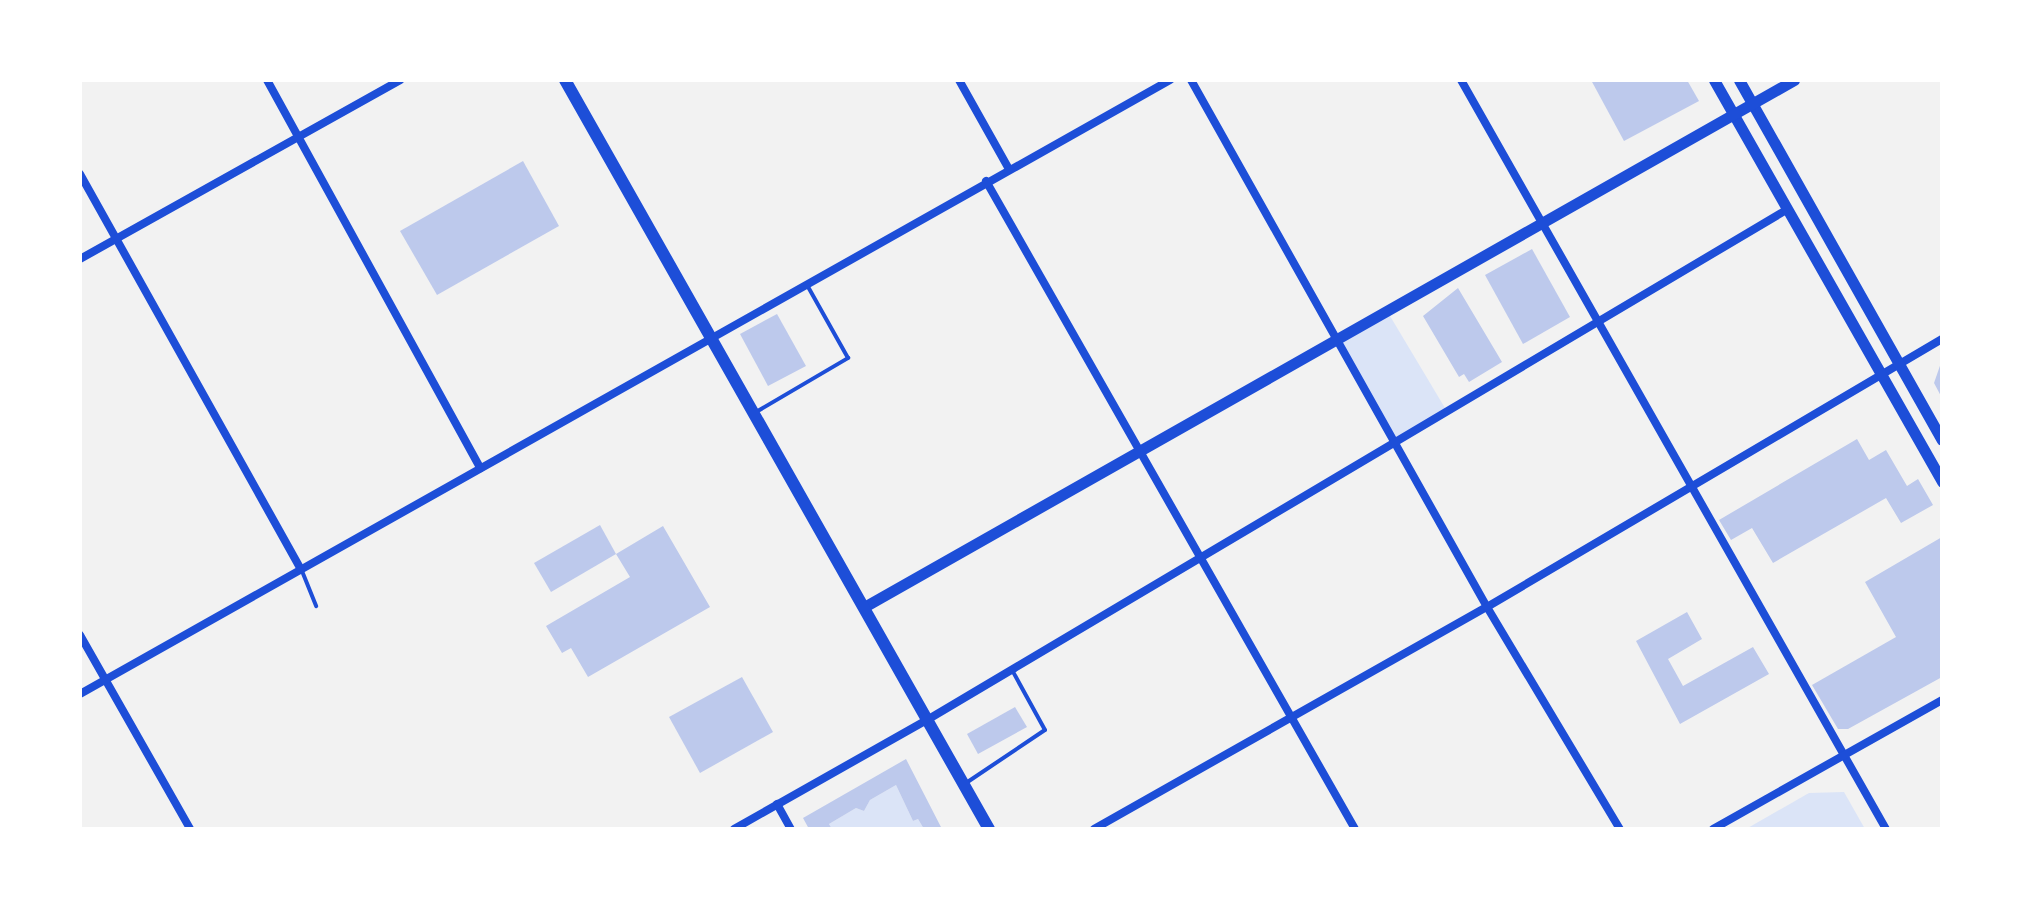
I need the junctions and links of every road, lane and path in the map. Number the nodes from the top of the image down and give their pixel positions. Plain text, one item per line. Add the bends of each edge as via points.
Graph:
1 (267, 80) edge
2 (400, 80) edge
3 (565, 80) edge
4 (959, 80) edge
5 (1170, 80) edge
6 (1191, 80) edge
7 (1461, 80) edge
8 (1714, 80) edge
9 (1739, 80) edge
10 (1794, 80) edge
11 (1752, 104) junction
12 (1734, 114) junction
13 (299, 137) junction
14 (1009, 169) junction
15 (80, 174) edge
16 (986, 181) junction
17 (1788, 209) junction
18 (1542, 223) junction
19 (116, 239) junction
20 (80, 259) edge
21 (806, 283) junction
22 (1599, 322) junction
23 (711, 337) junction
24 (1336, 339) junction
25 (1942, 339) edge
26 (1899, 363) junction
27 (1881, 373) junction
28 (754, 413) junction
29 (1942, 440) edge
30 (1396, 444) junction
31 (1140, 451) junction
32 (480, 468) junction
33 (1942, 482) edge
34 (1690, 483) junction
35 (1201, 559) junction
36 (301, 569) junction
37 (316, 606) dead end
38 (864, 607) junction
39 (1487, 607) junction
40 (80, 635) edge
41 (1012, 670) junction
42 (105, 679) junction
43 (80, 694) edge
44 (1942, 700) edge
45 (1290, 714) junction
46 (927, 720) junction
47 (1844, 755) junction
48 (964, 784) junction
49 (777, 804) junction
50 (190, 829) edge
51 (734, 829) edge
52 (791, 829) edge
53 (989, 829) edge
54 (1094, 829) edge
55 (1355, 829) edge
56 (1620, 829) edge
57 (1713, 829) edge
58 (1886, 829) edge

1 - 13 street
2 - 13 street
3 - 23 main road
4 - 14 street
5 - 14 street
6 - 24 street
7 - 18 street
8 - 12 main road
9 - 11 main road
10 - 11 main road
11 - 12 main road
11 - 26 main road
12 - 17 main road
12 - 18 main road
13 - 19 street
13 - 32 street
14 - 16 street
15 - 19 street
16 - 21 street
16 - 31 street
17 - 22 street
17 - 27 main road
18 - 22 street
18 - 24 main road
19 - 20 street
19 - 36 street
21 - 23 street
21 - 28 lane via 848,358
22 - 30 street
22 - 34 street
23 - 28 main road
23 - 32 street
24 - 30 street
24 - 31 main road
25 - 26 street
26 - 27 street
26 - 29 main road
27 - 33 main road
27 - 34 street
28 - 38 main road
30 - 35 street
30 - 39 street
31 - 35 street
31 - 38 main road
32 - 36 street
34 - 39 street
34 - 47 street
35 - 41 street
35 - 45 street
36 - 37 lane
36 - 42 street
38 - 46 main road
39 - 45 street
39 - 56 street
40 - 42 street
41 - 46 street
41 - 48 lane via 1045,730
42 - 43 street
42 - 50 street
44 - 47 street
45 - 54 street
45 - 55 street
46 - 48 main road
46 - 49 street
47 - 57 street
47 - 58 street
48 - 53 main road
49 - 51 street
49 - 52 street

